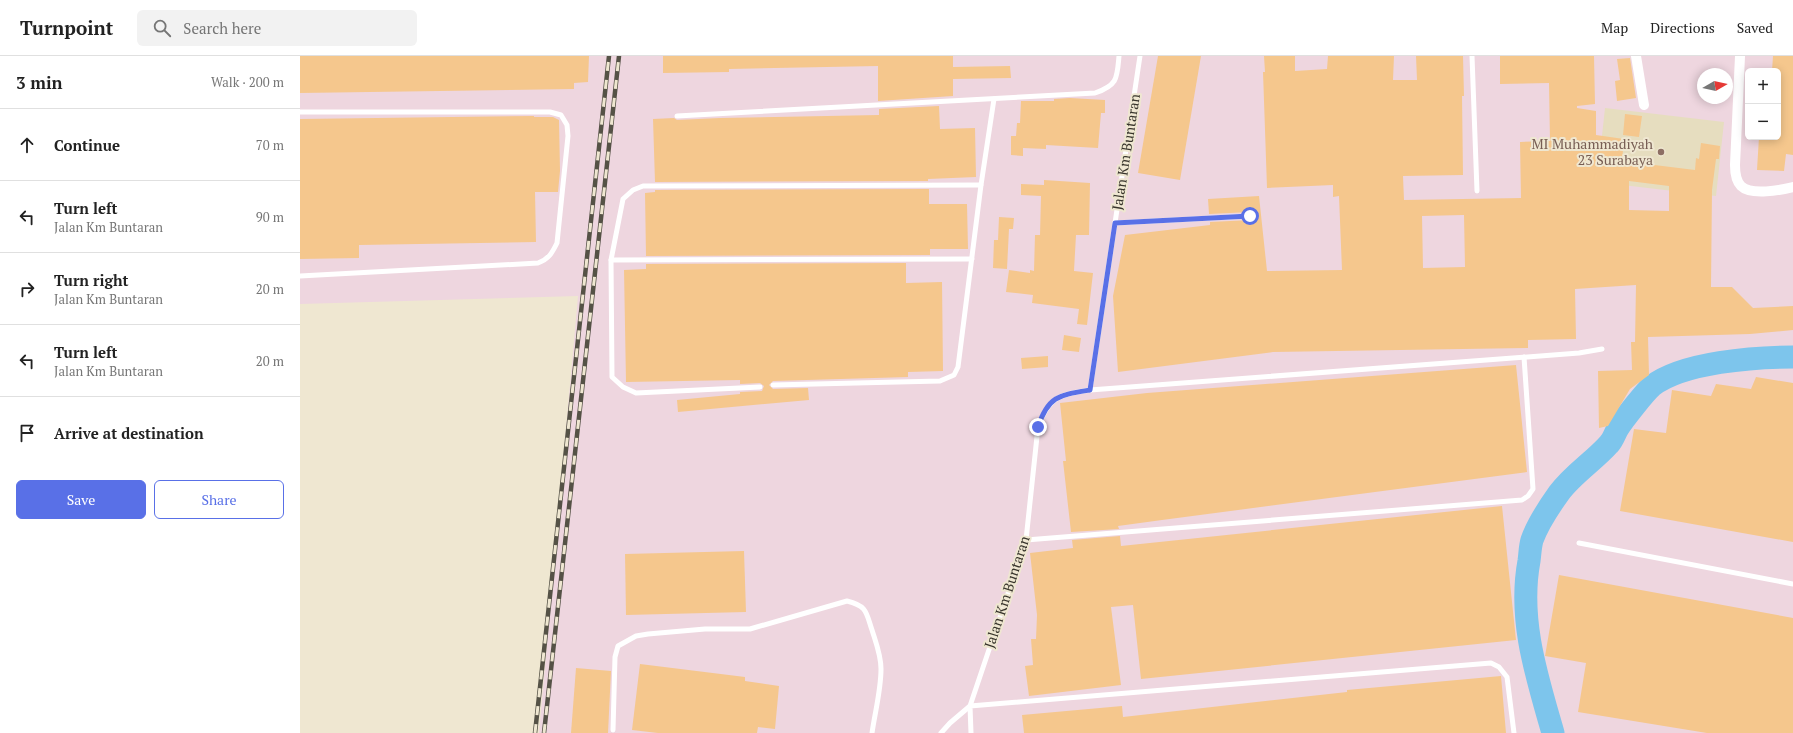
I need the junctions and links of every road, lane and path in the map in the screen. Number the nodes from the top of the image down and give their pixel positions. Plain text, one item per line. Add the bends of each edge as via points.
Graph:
1 (1119, 56) edge
2 (1140, 56) edge
3 (1472, 56) edge
4 (1636, 56) edge
5 (1740, 56) edge
6 (994, 99) junction
7 (1644, 105) dead end
8 (300, 112) edge
9 (677, 116) dead end
10 (981, 185) junction
11 (1793, 187) edge
12 (1477, 191) dead end
13 (1250, 216) dead end
14 (1115, 223) junction
15 (972, 259) junction
16 (611, 260) junction
17 (300, 276) edge
18 (1602, 348) dead end
19 (1524, 357) junction
20 (773, 386) dead end
21 (760, 387) dead end
22 (1090, 390) junction
23 (1026, 540) junction
24 (1579, 543) dead end
25 (1793, 584) edge
26 (970, 706) junction
27 (613, 730) dead end
28 (872, 733) edge
29 (941, 733) edge
30 (971, 733) edge
31 (1514, 733) edge

1 - 6 lane via 1117,77 1108,89 1095,93
2 - 14 lane, Jalan Km Buntaran
3 - 12 lane
4 - 7 street
5 - 11 street via 1735,165 1739,182 1746,189 1760,192
6 - 9 lane
6 - 10 lane
8 - 17 lane via 550,112 561,115 567,125 568,136 557,243 546,260 538,263
10 - 15 lane
10 - 16 lane via 643,186 633,190 623,199
13 - 14 lane
14 - 22 lane, Jalan Km Buntaran
15 - 16 lane
15 - 20 lane via 958,367 954,375 940,381
16 - 21 lane via 612,377 623,387 636,393
18 - 19 lane via 1578,353
19 - 22 lane
19 - 23 lane via 1533,489 1522,500
22 - 23 lane, Jalan Km Buntaran via 1053,400 1044,410 1038,427
23 - 26 lane, Jalan Km Buntaran
24 - 25 lane
26 - 29 lane
26 - 30 lane, Jalan Km Buntaran
26 - 31 lane via 1491,663 1499,667 1507,677
27 - 28 lane via 615,657 618,646 636,636 705,629 750,629 847,601 866,609 879,651 880,684

